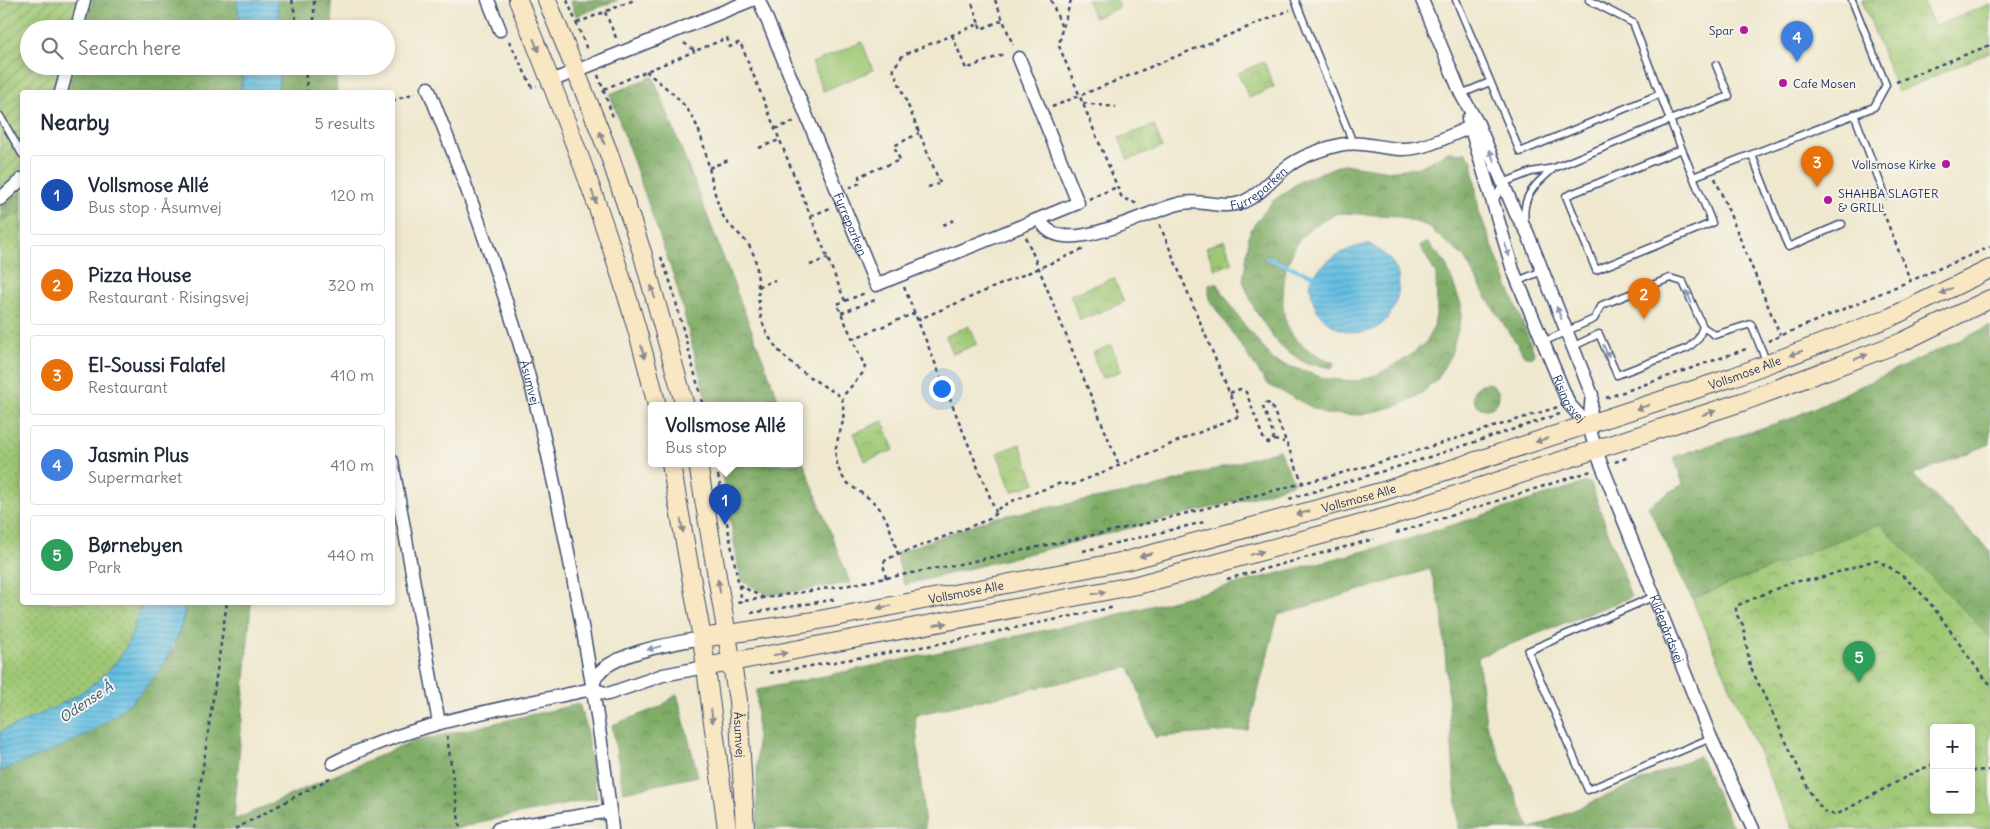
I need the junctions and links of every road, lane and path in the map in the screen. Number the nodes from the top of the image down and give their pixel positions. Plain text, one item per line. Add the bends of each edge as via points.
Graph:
1 (84, 0) edge
2 (292, 0) edge
3 (314, 0) edge
4 (488, 0) edge
5 (518, 0) edge
6 (547, 0) edge
7 (634, 0) edge
8 (752, 0) edge
9 (759, 0) edge
10 (971, 0) edge
11 (995, 0) edge
12 (1051, 0) edge
13 (1071, 0) edge
14 (1422, 0) edge
15 (1456, 0) edge
16 (1589, 0) edge
17 (1852, 0) edge
18 (1297, 3) edge
19 (605, 12) junction
20 (79, 20) edge
21 (296, 20) edge
22 (314, 20) edge
23 (1003, 20) junction
24 (577, 24) dead end
25 (979, 24) junction
26 (1062, 28) junction
27 (500, 30) joint
28 (671, 33) junction
29 (952, 35) junction
30 (1990, 45) edge
31 (695, 51) junction
32 (622, 52) junction
33 (1017, 54) junction
34 (1716, 65) dead end
35 (576, 71) junction
36 (646, 71) junction
37 (66, 75) edge
38 (306, 75) edge
39 (550, 81) junction
40 (1490, 82) junction
41 (1886, 85) junction
42 (428, 88) joint
43 (603, 89) dead end
44 (62, 90) edge
45 (307, 90) edge
46 (1461, 94) junction
47 (1660, 94) junction
48 (1080, 95) junction
49 (395, 100) edge
50 (1083, 103) junction
51 (1057, 105) dead end
52 (1116, 107) dead end
53 (1854, 114) junction
54 (0, 116) edge
55 (1670, 120) junction
56 (792, 122) dead end
57 (1474, 125) junction
58 (775, 129) junction
59 (919, 133) junction
60 (779, 140) junction
61 (1353, 143) junction
62 (759, 148) dead end
63 (1682, 149) junction
64 (20, 151) edge
65 (1752, 154) junction
66 (731, 159) dead end
67 (709, 168) junction
68 (1554, 168) junction
69 (1712, 170) junction
70 (1693, 177) junction
71 (20, 181) edge
72 (1503, 183) junction
73 (928, 187) dead end
74 (1117, 187) junction
75 (838, 192) junction
76 (1885, 195) joint
77 (1094, 197) dead end
78 (1122, 198) dead end
79 (0, 199) edge
80 (1493, 203) junction
81 (828, 209) dead end
82 (1154, 211) junction
83 (811, 216) junction
84 (1040, 219) junction
85 (954, 220) dead end
86 (1842, 224) dead end
87 (943, 225) dead end
88 (1527, 232) junction
89 (1028, 242) dead end
90 (1090, 246) dead end
91 (1990, 247) edge
92 (828, 258) junction
93 (810, 265) dead end
94 (1039, 268) junction
95 (1990, 269) edge
96 (1542, 271) junction
97 (775, 280) dead end
98 (1518, 281) junction
99 (1911, 282) junction
100 (758, 287) junction
101 (905, 288) dead end
102 (871, 291) dead end
103 (862, 294) dead end
104 (1990, 299) edge
105 (846, 301) junction
106 (840, 313) junction
107 (915, 313) junction
108 (917, 320) junction
109 (1703, 327) junction
110 (1566, 332) junction
111 (1780, 336) junction
112 (852, 339) junction
113 (1543, 342) junction
114 (1760, 344) junction
115 (1572, 347) junction
116 (1768, 364) junction
117 (1230, 393) junction
118 (842, 397) junction
119 (656, 402) edge
120 (684, 402) edge
121 (1591, 404) junction
122 (1572, 406) junction
123 (1589, 426) junction
124 (1274, 440) junction
125 (1284, 442) junction
126 (1596, 451) junction
127 (1119, 465) junction
128 (672, 467) edge
129 (699, 467) edge
130 (717, 473) dead end
131 (395, 477) edge
132 (1303, 484) junction
133 (1285, 500) dead end
134 (996, 512) junction
135 (1210, 520) dead end
136 (1076, 553) dead end
137 (898, 555) junction
138 (886, 578) junction
139 (739, 585) junction
140 (1654, 596) junction
141 (843, 598) dead end
142 (766, 599) junction
143 (722, 601) junction
144 (742, 603) junction
145 (227, 605) edge
146 (747, 615) dead end
147 (727, 634) junction
148 (702, 638) junction
149 (732, 662) junction
150 (706, 667) junction
151 (1990, 684) edge
152 (592, 689) junction
153 (442, 722) junction
154 (1711, 738) junction
155 (333, 763) joint
156 (1930, 766) edge
157 (1990, 770) edge
158 (1975, 771) edge
159 (610, 811) junction
160 (194, 829) edge
161 (235, 829) edge
162 (460, 829) edge
163 (498, 829) edge
164 (612, 829) edge
165 (727, 829) edge
166 (745, 829) edge
167 (1753, 829) edge

1 - 20 street
2 - 21 path
3 - 22 path
4 - 27 street
5 -> 39 street
6 - 35 street
7 - 19 path
8 - 28 street
9 - 75 street, Fyrreparken
10 - 25 path
11 - 23 path
12 - 26 path
13 - 26 path
14 - 46 street, Risingsvej
15 - 40 lane
16 - 47 lane via 1632,23
17 - 41 lane
18 - 48 path
18 - 61 lane
19 - 24 path
19 - 32 path
23 - 25 path via 981,28
23 - 33 path
25 - 29 path
26 - 48 path via 1059,46
27 - 39 path via 532,87
28 - 31 path
28 - 32 street
29 - 33 path via 966,70
29 - 59 path via 903,55 893,68
30 - 41 path
31 - 36 path
31 - 58 path via 727,38 730,47 740,42
32 - 35 street
33 - 84 street, Fyrreparken via 1078,203
34 - 55 lane, Risingsvej via 1729,96
35 - 39 street
120 -> 35 street via 642,252 608,151
36 - 43 path
36 - 67 path via 692,116
37 - 44 street
38 - 45 path
39 -> 119 street via 581,158 615,258
40 - 46 lane
40 - 47 lane via 1520,152
41 - 53 lane via 1874,107
42 - 49 path
42 - 152 street, Åsumvej via 488,244 520,347 549,459
46 - 57 street, Risingsvej
47 - 55 lane
48 - 50 path
48 - 51 path
50 - 52 path
50 - 74 path
53 - 65 lane
53 - 76 lane
54 - 64 lane
55 - 63 lane
55 - 68 lane, Risingsvej
56 - 58 path
57 - 61 street, Fyrreparken via 1406,149
72 -> 57 street, Risingsvej
57 - 80 street, Risingsvej
58 - 60 path
59 - 73 path via 939,183
59 - 75 path via 894,146 900,160 859,176 860,183
60 - 62 path
60 - 83 path
61 - 82 street, Fyrreparken via 1298,161 1243,202 1222,206 1184,202
63 - 70 lane
63 - 70 lane via 1566,196 1596,270 1712,223
65 - 69 lane
65 - 86 lane via 1788,247
66 - 67 path
67 - 100 path via 722,214 751,248 757,266
68 - 72 lane, Risingsvej via 1531,172
68 - 88 lane, Risingsvej via 1532,186 1525,202
69 - 70 lane
69 - 111 path
71 - 79 street
72 - 80 lane
72 - 88 street, Risingsvej
74 - 77 path
74 - 78 path
75 - 84 street, Fyrreparken via 876,285
76 - 99 path via 1878,198
80 -> 98 street, Risingsvej
81 - 83 path
82 - 84 street, Fyrreparken via 1095,234 1079,236 1056,234 1043,226
82 - 117 path
83 - 92 path
85 - 87 path
88 - 96 street, Risingsvej
89 - 94 path
90 - 94 path
91 - 99 path
92 - 93 path
92 - 105 path
94 - 108 path
94 - 127 path
95 -> 116 street, Vollsmose Alle via 1891,317
96 - 98 lane
110 -> 96 street, Risingsvej
97 - 100 path
98 - 113 street, Risingsvej
99 - 111 path
100 - 118 path via 763,324 774,347 790,364
101 - 107 path
102 - 106 path via 876,300
103 - 105 path
126 -> 104 street via 1742,402 1902,342
105 - 106 path via 837,304
106 - 112 path
107 - 108 path
107 - 112 path
108 - 134 path
109 -> 110 lane via 1683,282 1670,278 1602,305 1594,319
109 - 114 lane via 1715,335 1751,324
115 -> 109 lane via 1599,334 1617,375 1688,348 1698,339
110 - 113 lane
110 - 115 street, Risingsvej
111 - 114 path
112 - 118 path via 865,367
113 - 122 street, Risingsvej
114 - 116 lane
114 - 121 path
115 - 121 street, Risingsvej via 1592,395
116 -> 123 street, Vollsmose Alle
117 - 124 path via 1240,389 1246,392 1264,440 1268,443
117 - 127 path via 1239,416
118 - 137 path via 844,418 836,447 841,476 879,507
121 - 123 street, Risingsvej
122 - 123 street, Risingsvej
122 - 132 path
122 - 133 path via 1417,461
123 - 126 street, Kildegårdsvej
123 -> 147 street, Vollsmose Alle via 1384,491 1130,560 814,621
124 - 125 path
124 - 125 path via 1263,407 1266,403 1270,404
125 - 132 path
126 - 140 street, Kildegårdsvej
149 -> 126 street via 1137,586 1392,516
127 - 134 path via 1072,485 1061,483 1012,501
128 -> 148 street, Åsumvej
143 -> 129 street, Åsumvej
130 - 139 path
131 - 153 street
132 - 138 path via 1046,547
134 - 137 path via 992,518
135 - 136 path
137 - 138 path via 883,563
138 - 142 path
139 - 142 path
139 - 144 path
140 - 154 street, Kildegårdsvej
140 - 154 lane via 1528,650 1588,790
141 - 146 path
142 - 144 path
143 - 144 path
143 - 147 street, Åsumvej
145 - 160 path
147 - 148 street, Vollsmose Alle
147 - 149 street, Åsumvej
148 - 150 street, Åsumvej
148 -> 152 street via 659,646 611,664 598,674
149 - 150 street
149 - 166 street, Åsumvej via 738,700
150 - 152 street via 663,675 608,694
150 -> 165 street, Åsumvej
151 - 156 path via 1974,667 1923,593 1875,560 1817,579 1792,582 1736,606 1736,614 1744,625 1750,666 1810,792 1824,812 1836,815
152 - 153 street
152 - 159 street, Åsumvej
153 - 155 street via 366,746
153 - 162 path
154 - 167 street, Kildegårdsvej
155 - 161 path via 332,778
157 - 158 path
159 - 163 street
159 - 164 street, Åsumvej

